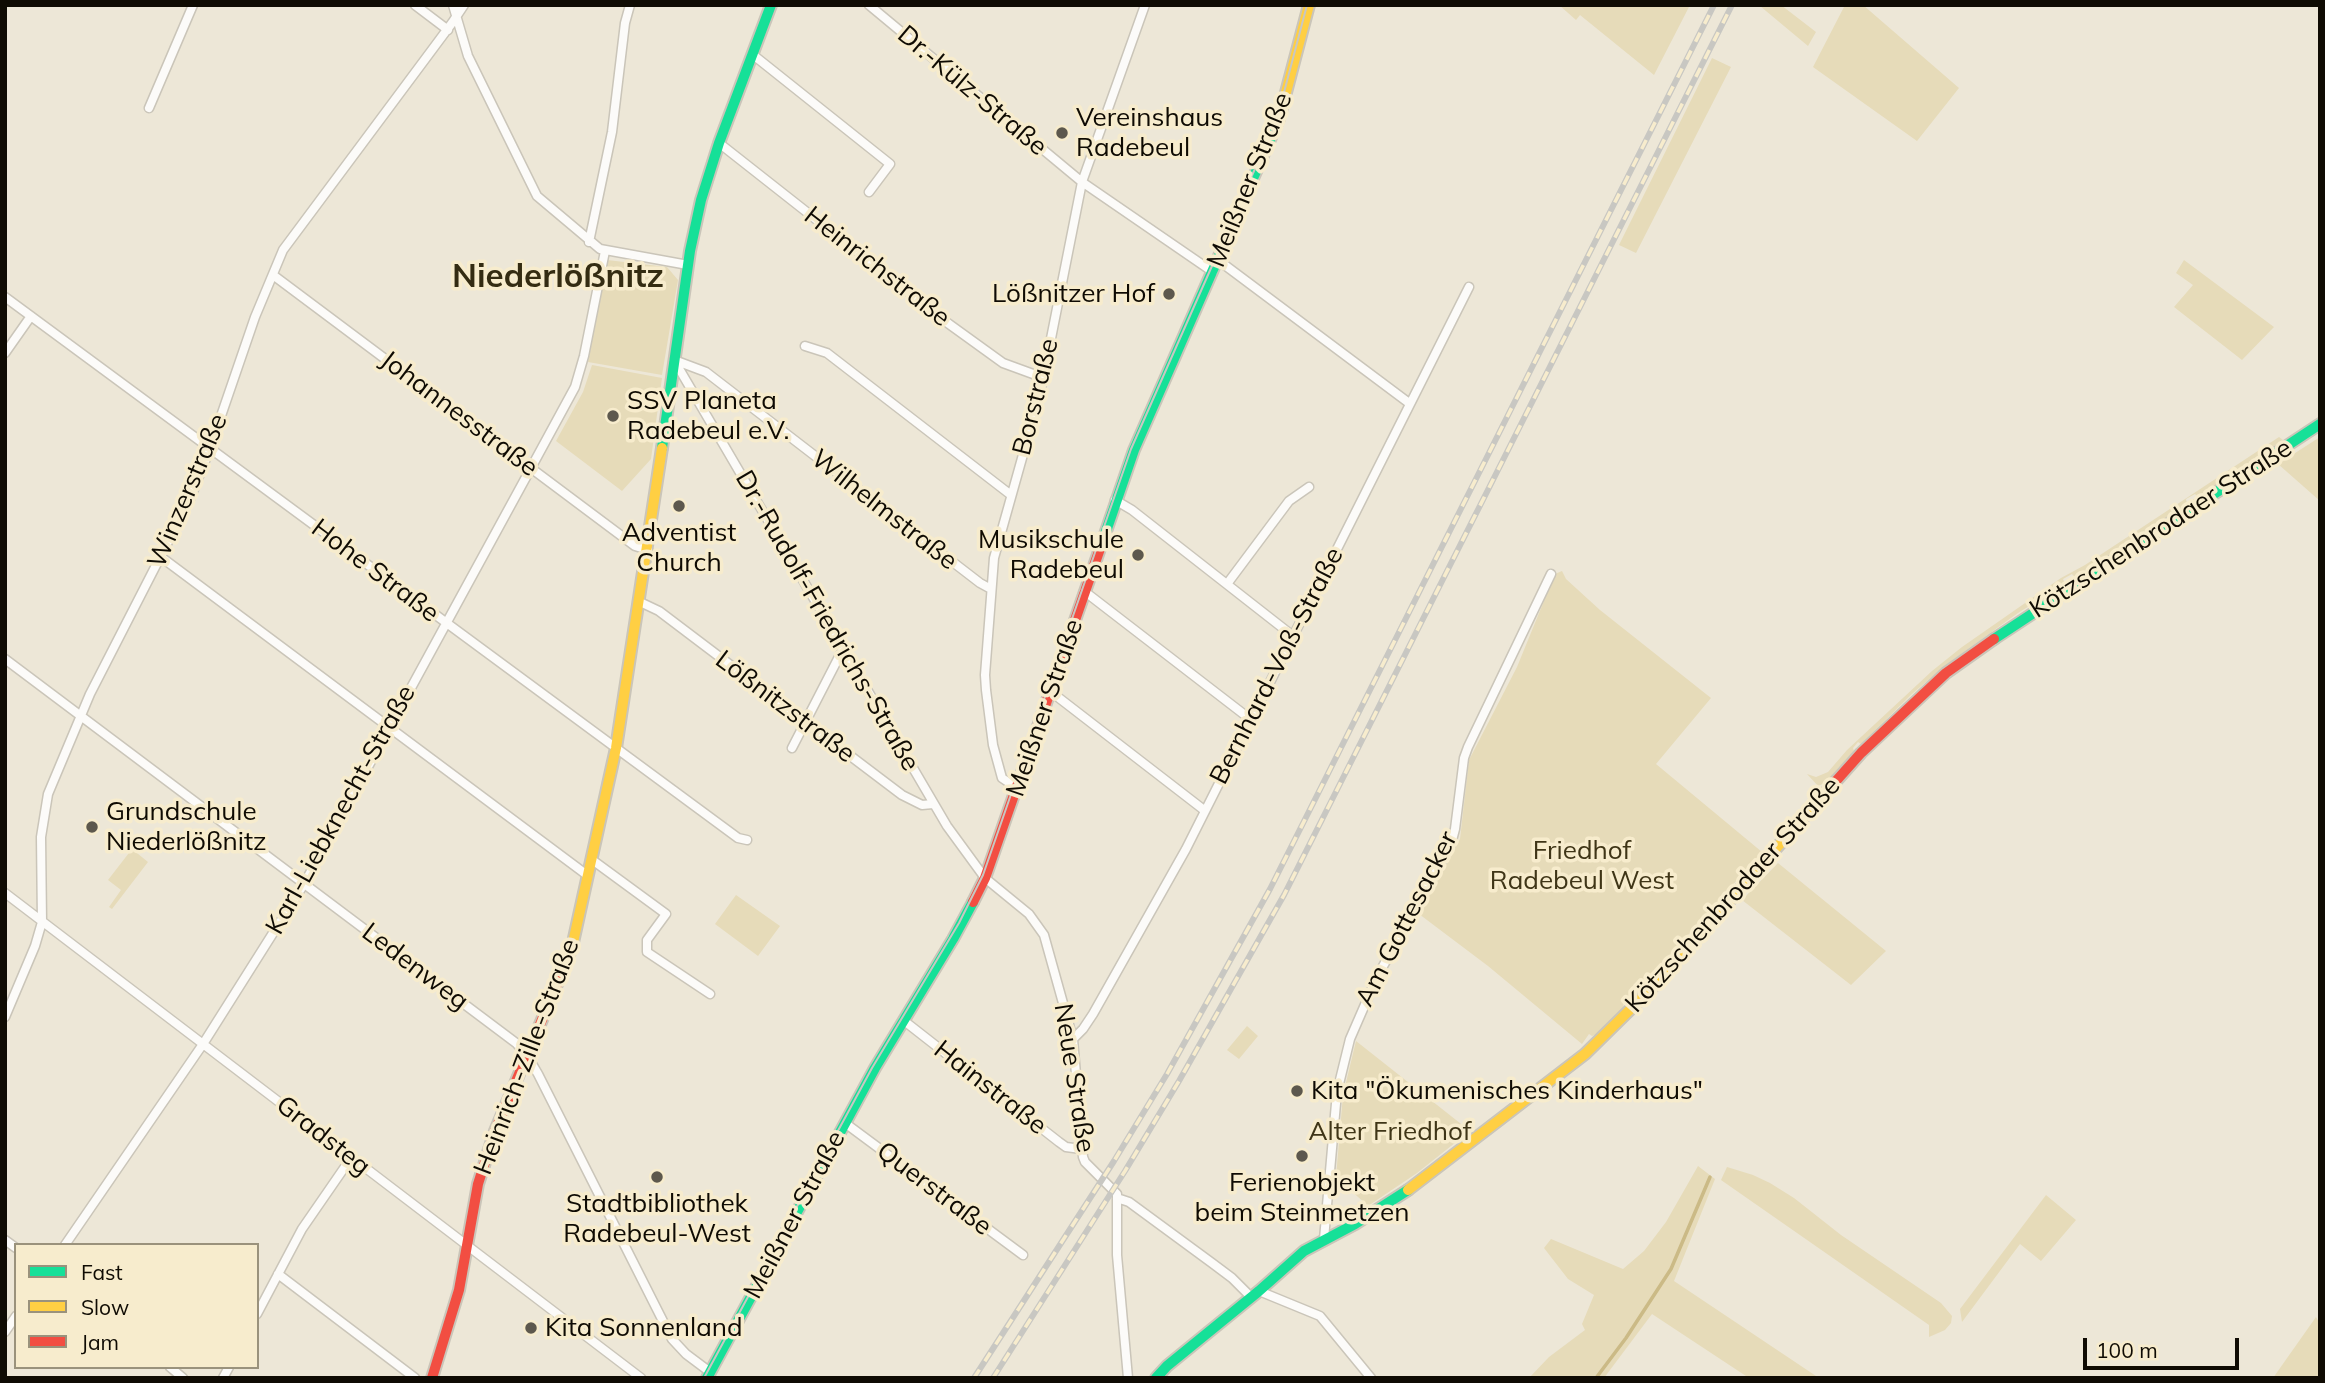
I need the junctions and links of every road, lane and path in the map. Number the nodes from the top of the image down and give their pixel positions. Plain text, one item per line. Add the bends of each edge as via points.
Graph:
1 (193, 5) edge
2 (415, 5) edge
3 (453, 5) edge
4 (464, 5) edge
5 (630, 5) edge
6 (771, 5) edge
7 (869, 5) edge
8 (1145, 5) edge
9 (1309, 5) edge
10 (456, 19) junction
11 (448, 30) junction
12 (752, 54) junction
13 (149, 108) dead end
14 (719, 143) junction
15 (1082, 182) junction
16 (869, 192) dead end
17 (589, 242) junction
18 (605, 251) junction
19 (1218, 260) junction
20 (688, 265) junction
21 (1213, 272) junction
22 (273, 275) junction
23 (1469, 287) dead end
24 (5, 297) edge
25 (31, 316) junction
26 (805, 346) dead end
27 (5, 353) edge
28 (674, 360) junction
29 (1044, 378) junction
30 (1409, 403) junction
31 (2320, 424) edge
32 (210, 448) junction
33 (531, 468) junction
34 (1309, 487) dead end
35 (1011, 495) junction
36 (1115, 500) junction
37 (648, 550) junction
38 (161, 557) junction
39 (1551, 575) dead end
40 (1227, 584) junction
41 (991, 589) junction
42 (1084, 591) junction
43 (640, 602) junction
44 (446, 624) junction
45 (1293, 636) junction
46 (844, 649) junction
47 (5, 659) edge
48 (1050, 691) junction
49 (81, 717) junction
50 (1251, 719) junction
51 (806, 722) junction
52 (388, 729) junction
53 (616, 748) junction
54 (792, 748) dead end
55 (1017, 788) junction
56 (933, 804) junction
57 (1204, 810) junction
58 (747, 840) dead end
59 (591, 859) junction
60 (587, 875) junction
61 (985, 878) junction
62 (304, 884) junction
63 (5, 893) edge
64 (42, 922) junction
65 (710, 994) dead end
66 (5, 1017) edge
67 (903, 1020) junction
68 (1073, 1039) junction
69 (203, 1044) junction
70 (528, 1057) junction
71 (845, 1123) junction
72 (1081, 1149) junction
73 (351, 1158) junction
74 (1117, 1198) junction
75 (1324, 1238) junction
76 (66, 1243) edge
77 (467, 1246) junction
78 (1023, 1255) dead end
79 (278, 1274) junction
80 (1255, 1294) junction
81 (259, 1310) edge
82 (709, 1375) edge
83 (415, 1378) edge
84 (432, 1378) edge
85 (641, 1378) edge
86 (1128, 1378) edge
87 (1156, 1378) edge
88 (1371, 1378) edge

1 - 13 street
2 - 11 street
3 - 10 street
4 - 10 street, Winzerstraße
5 - 17 street via 612,132
6 - 12 street
7 - 15 street, Dr.-Külz-Straße
8 - 15 street, Borstraße
9 - 19 street, Meißner Straße via 1279,121
10 - 11 street, Winzerstraße
10 - 17 street via 468,56 537,196
11 - 22 street, Winzerstraße via 289,241
12 - 14 street
12 - 16 street via 890,164
14 - 20 street
14 - 29 street, Heinrichstraße via 949,324 1003,363
15 - 21 street, Dr.-Külz-Straße
15 - 29 street, Borstraße
17 - 18 street
18 - 20 street
18 - 33 street, Karl-Liebknecht-Straße via 575,387
19 - 21 street, Meißner Straße
19 - 30 street
20 - 28 street, Heinrich-Zille-Straße
21 - 36 street, Meißner Straße
22 - 32 street, Winzerstraße
22 - 33 street, Johannesstraße
23 - 30 street, Bernhard-Voß-Straße
24 - 25 street, Hohe Straße
25 - 27 street
25 - 32 street, Hohe Straße
26 - 35 street via 827,353
28 - 37 street, Heinrich-Zille-Straße
28 - 41 street, Wilhelmstraße via 706,372
28 - 46 street, Dr.-Rudolf-Friedrichs-Straße
29 - 35 street, Borstraße
30 - 45 street, Bernhard-Voß-Straße
31 - 75 street, Kötzschenbrodaer Straße via 1946,673 1861,753 1641,1000 1593,1046 1409,1190
32 - 38 street, Winzerstraße
32 - 44 street, Hohe Straße
33 - 37 street, Johannesstraße via 635,546
33 - 44 street, Karl-Liebknecht-Straße
34 - 40 street via 1289,500
35 - 41 street, Borstraße via 996,547
36 - 40 street
36 - 42 street, Meißner Straße
37 - 43 street, Heinrich-Zille-Straße
38 - 49 street, Winzerstraße
38 - 52 street
39 - 75 street, Am Gottesacker via 1468,747 1451,844 1377,977 1350,1039 1337,1092
40 - 45 street
41 - 55 street, Borstraße via 985,675 993,745 1002,778
42 - 48 street, Meißner Straße
42 - 50 street
43 - 51 street, Lößnitzstraße via 659,611
43 - 53 street, Heinrich-Zille-Straße
44 - 52 street, Karl-Liebknecht-Straße
44 - 53 street, Hohe Straße
45 - 50 street, Bernhard-Voß-Straße
46 - 51 street
46 - 56 street, Dr.-Rudolf-Friedrichs-Straße
47 - 49 street, Ledenweg
48 - 55 street, Meißner Straße
48 - 57 street
49 - 62 street, Ledenweg
49 - 64 street, Winzerstraße via 46,803 41,837
50 - 57 street, Bernhard-Voß-Straße
51 - 54 street
51 - 56 street, Lößnitzstraße via 902,794 922,805
52 - 60 street
52 - 62 street, Karl-Liebknecht-Straße
53 - 58 street, Hohe Straße via 738,838
53 - 59 street, Heinrich-Zille-Straße
55 - 61 street, Meißner Straße
56 - 61 street, Dr.-Rudolf-Friedrichs-Straße
57 - 68 street, Bernhard-Voß-Straße via 1093,1014
59 - 60 street, Heinrich-Zille-Straße
59 - 65 street via 666,914 647,940 647,952
60 - 70 street, Heinrich-Zille-Straße via 572,947
61 - 67 street, Meißner Straße
61 - 68 street, Neue Straße via 1029,914 1044,935
62 - 69 street, Karl-Liebknecht-Straße
62 - 70 street, Ledenweg via 516,1043
63 - 64 street, Gradsteg
64 - 66 street, Winzerstraße
64 - 69 street, Gradsteg
67 - 71 street, Meißner Straße
67 - 72 street, Hainstraße via 1059,1142
68 - 72 street, Neue Straße
69 - 73 street, Gradsteg
69 - 76 street, Karl-Liebknecht-Straße
70 - 77 street, Heinrich-Zille-Straße via 495,1131 476,1193
70 - 82 street, Ledenweg via 671,1339
71 - 78 street, Querstraße
71 - 82 street, Meißner Straße
72 - 74 street, Neue Straße via 1085,1162
73 - 77 street, Gradsteg
73 - 79 street via 320,1199
74 - 80 street via 1129,1202
74 - 86 street
75 - 80 street, Kötzschenbrodaer Straße
77 - 84 street, Heinrich-Zille-Straße via 459,1290
77 - 85 street, Gradsteg
79 - 81 street
79 - 83 street
80 - 87 street, Kötzschenbrodaer Straße
80 - 88 street via 1320,1316

